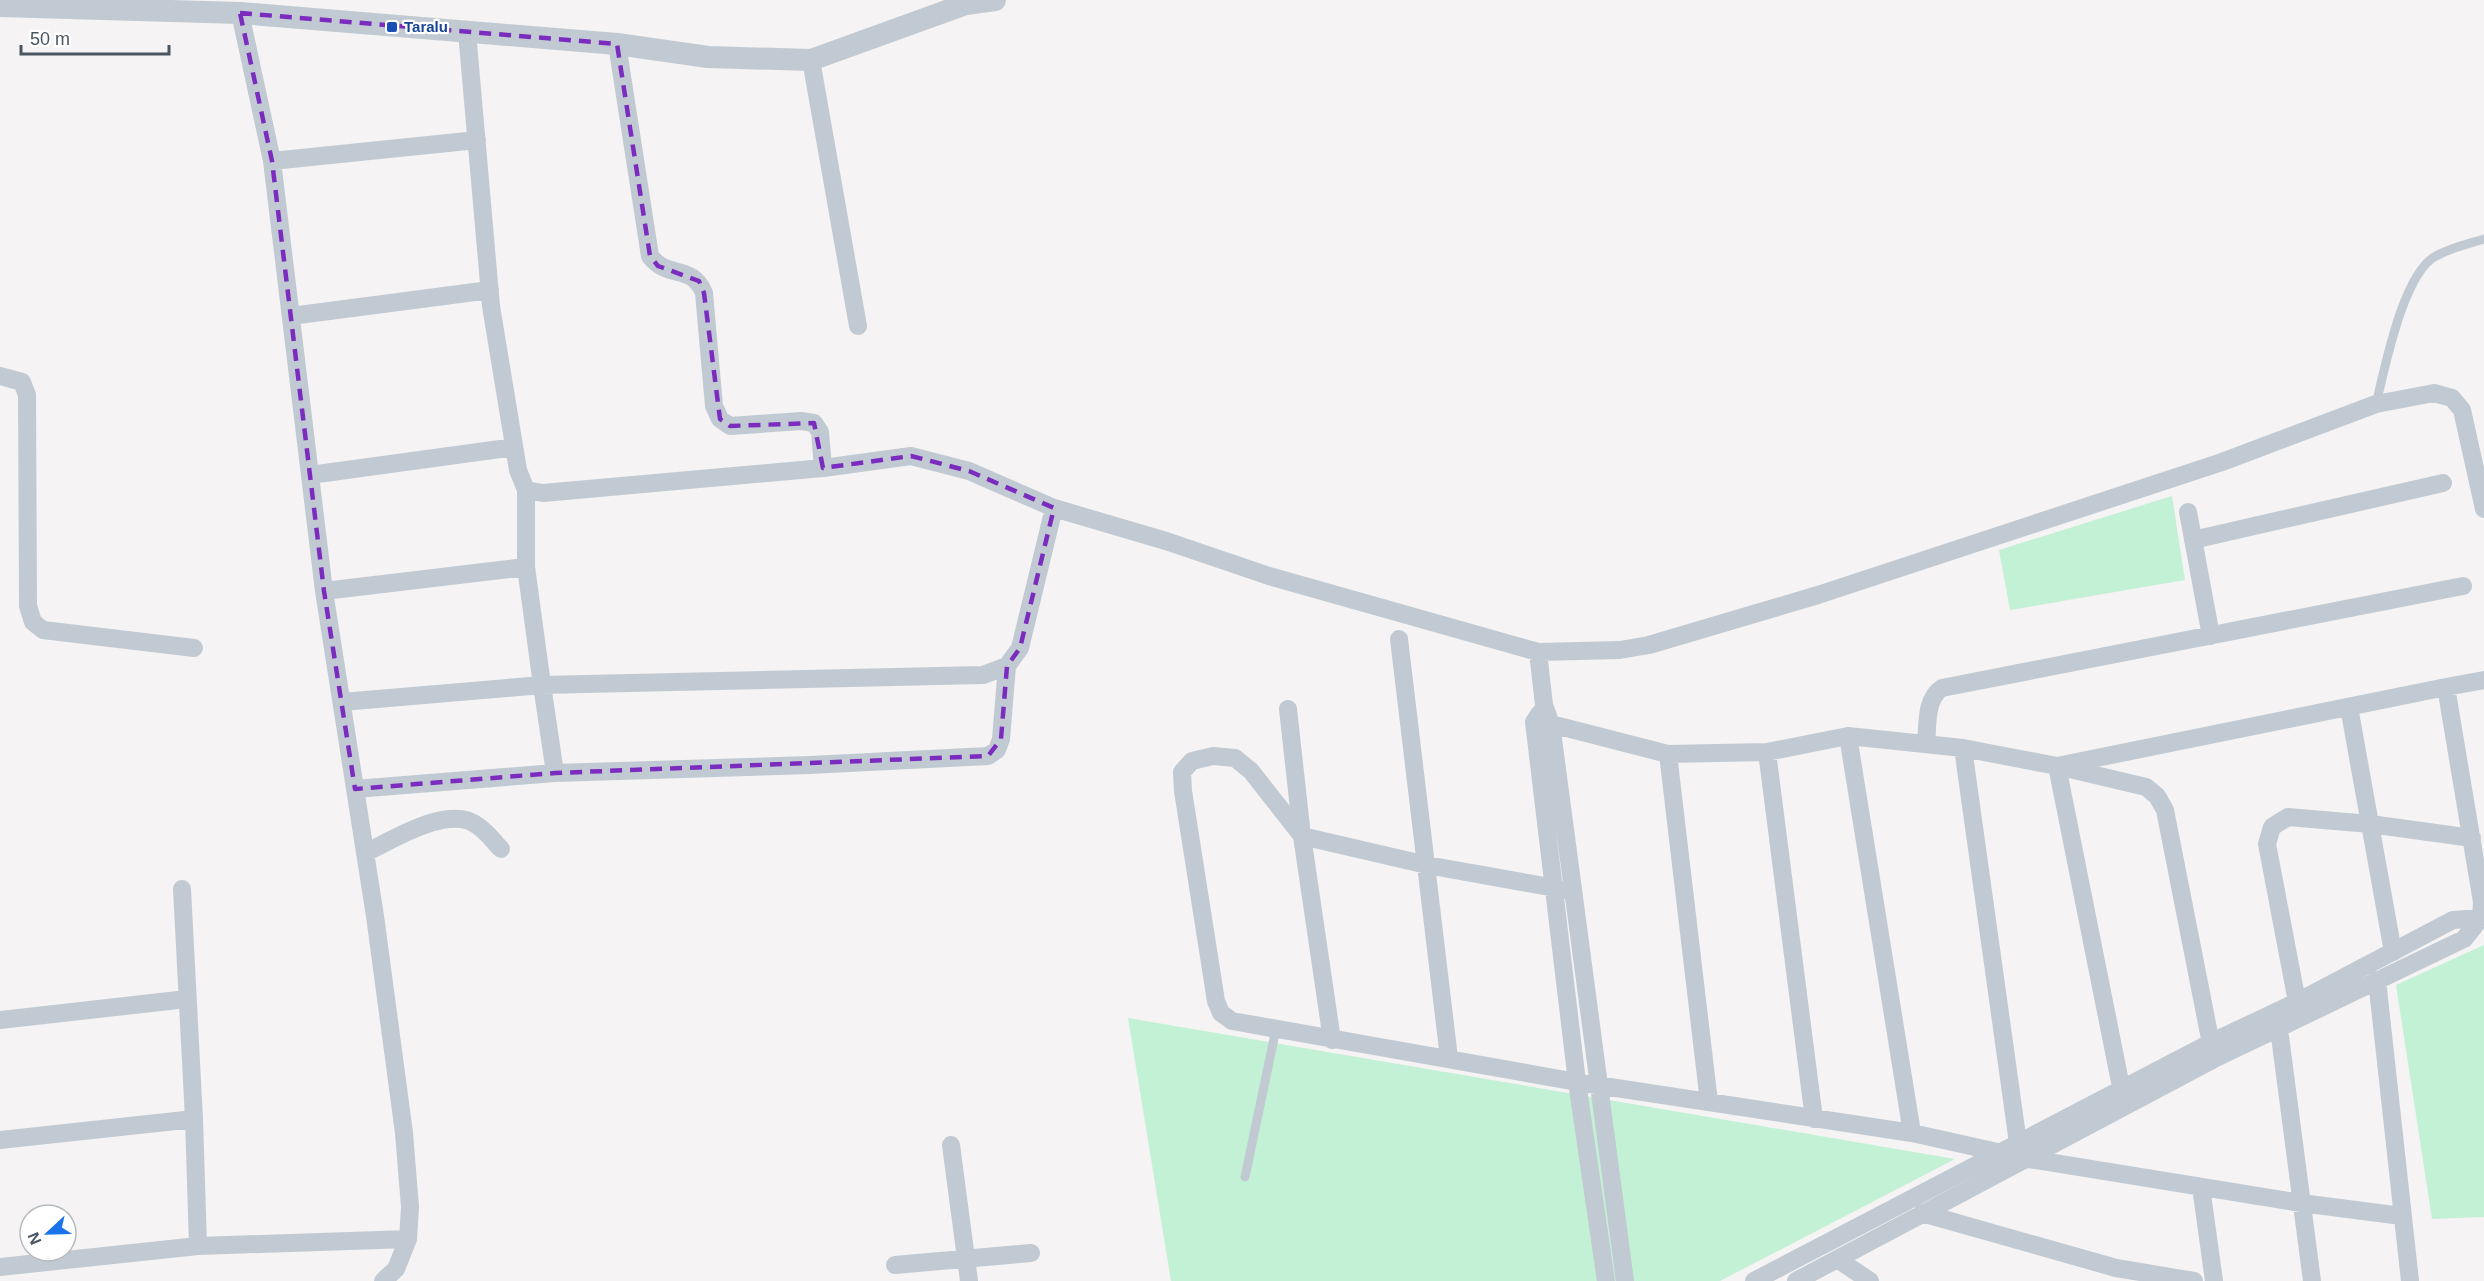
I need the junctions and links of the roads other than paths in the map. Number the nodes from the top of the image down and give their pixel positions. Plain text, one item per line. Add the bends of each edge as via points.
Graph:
1 (995, 0) edge
2 (0, 6) edge
3 (240, 13) junction
4 (467, 32) junction
5 (617, 44) junction
6 (811, 60) junction
7 (477, 140) junction
8 (272, 161) junction
9 (2484, 239) edge
10 (490, 290) junction
11 (291, 316) junction
12 (858, 326) dead end
13 (0, 376) edge
14 (2376, 404) junction
15 (514, 447) junction
16 (823, 468) junction
17 (310, 476) junction
18 (2443, 483) dead end
19 (526, 490) junction
20 (1054, 508) junction
21 (2484, 509) edge
22 (2188, 512) dead end
23 (2193, 540) junction
24 (526, 567) junction
25 (2463, 586) dead end
26 (324, 591) junction
27 (2211, 636) junction
28 (1399, 639) dead end
29 (194, 648) dead end
30 (1538, 652) junction
31 (1007, 666) junction
32 (2484, 681) edge
33 (542, 685) junction
34 (2446, 687) junction
35 (342, 702) junction
36 (2349, 707) junction
37 (1288, 710) dead end
38 (1543, 723) junction
39 (1848, 736) junction
40 (1926, 744) junction
41 (1963, 748) junction
42 (1767, 752) junction
43 (1668, 754) junction
44 (2057, 766) junction
45 (555, 773) junction
46 (355, 789) junction
47 (2370, 824) junction
48 (1302, 836) junction
49 (2472, 838) junction
50 (501, 849) dead end
51 (365, 853) junction
52 (1427, 865) junction
53 (182, 890) dead end
54 (1564, 890) junction
55 (2481, 918) junction
56 (2393, 952) junction
57 (2377, 980) junction
58 (188, 999) junction
59 (2296, 1002) junction
60 (0, 1020) edge
61 (1276, 1029) junction
62 (2279, 1029) junction
63 (1332, 1040) junction
64 (2212, 1051) junction
65 (1449, 1058) junction
66 (1577, 1082) junction
67 (1597, 1085) junction
68 (2124, 1099) junction
69 (1709, 1102) junction
70 (194, 1119) junction
71 (1814, 1119) junction
72 (1912, 1133) junction
73 (0, 1140) edge
74 (951, 1145) dead end
75 (2011, 1148) junction
76 (2029, 1159) junction
77 (1245, 1177) dead end
78 (2201, 1187) junction
79 (2301, 1203) junction
80 (1922, 1213) junction
81 (2402, 1216) junction
82 (408, 1239) junction
83 (198, 1246) junction
84 (1031, 1253) dead end
85 (966, 1259) junction
86 (1837, 1259) junction
87 (895, 1265) dead end
88 (0, 1267) edge
89 (2116, 1275) edge
90 (382, 1281) edge
91 (969, 1281) edge
92 (1606, 1281) edge
93 (1625, 1281) edge
94 (1754, 1281) edge
95 (1796, 1281) edge
96 (1870, 1281) edge
97 (2194, 1281) edge
98 (2214, 1281) edge
99 (2312, 1281) edge
100 (2410, 1281) edge

1 - 6 street via 966,4
2 - 3 street
3 - 4 street
3 - 8 street
4 - 5 street
4 - 7 street
5 - 6 street via 708,57
5 - 16 street via 650,256 658,266 685,272 699,281 704,293 714,406 720,419 730,426 814,423 820,432
6 - 12 street
7 - 8 street
7 - 10 street
8 - 11 street
9 - 14 lane via 2434,256 2418,271 2388,351
10 - 11 street
10 - 15 street
11 - 17 street
13 - 29 street via 22,382 27,395 28,606 33,622 43,630
14 - 21 street via 2434,393 2452,398 2462,410
14 - 30 street via 2222,462 1818,595 1649,645 1620,650
15 - 17 street
15 - 19 street
16 - 19 street via 543,493
16 - 20 street via 912,456 969,471
17 - 26 street
18 - 23 street
19 - 24 street
20 - 30 street via 1269,576
20 - 31 street via 1020,648
22 - 23 street
23 - 27 street
24 - 26 street
24 - 33 street
25 - 27 street
26 - 35 street
27 - 40 street via 1942,688 1930,704
28 - 52 street
30 - 38 street
31 - 33 street via 983,675
31 - 45 street via 1001,739 997,750 988,756
32 - 34 street
33 - 35 street
33 - 45 street
34 - 36 street
34 - 49 street
35 - 46 street
36 - 44 street
36 - 47 street
37 - 48 street
38 - 43 street
38 - 54 street
39 - 40 street
39 - 42 street
39 - 72 street
40 - 41 street
41 - 44 street
41 - 75 street
42 - 43 street
42 - 71 street
43 - 69 street
44 - 64 street via 2146,787 2165,810
44 - 68 street
45 - 46 street
46 - 51 street
47 - 49 street
47 - 56 street
47 - 59 street via 2288,817 2272,827 2267,844
48 - 52 street
48 - 61 street via 1251,771 1235,758 1213,756 1192,761 1182,772 1216,1001 1221,1013 1232,1021
48 - 63 street
49 - 55 street
50 - 51 street via 477,824 457,817 436,821
51 - 82 street via 404,1132 410,1207
52 - 54 street
52 - 65 street
53 - 58 street
54 - 66 street
54 - 67 street
55 - 56 street via 2453,920
55 - 57 street via 2464,939
56 - 59 street
57 - 62 street
57 - 81 street
58 - 60 street
58 - 70 street
59 - 64 street
61 - 63 street
61 - 77 lane
62 - 64 street
62 - 79 street
63 - 65 street
64 - 68 street
65 - 66 street
66 - 67 street
66 - 92 street
67 - 69 street
67 - 93 street
68 - 75 street
68 - 76 street
69 - 71 street
70 - 73 street
70 - 83 street
71 - 72 street
72 - 75 street
74 - 85 street
75 - 76 street
75 - 94 street
76 - 78 street
76 - 80 street
78 - 79 street
78 - 98 street
79 - 81 street
79 - 99 street
80 - 86 street
80 - 89 street
81 - 100 street
82 - 83 street
82 - 90 street via 396,1269
83 - 88 street
84 - 85 street
85 - 87 street
85 - 91 street
86 - 95 street
86 - 96 street
89 - 97 street

